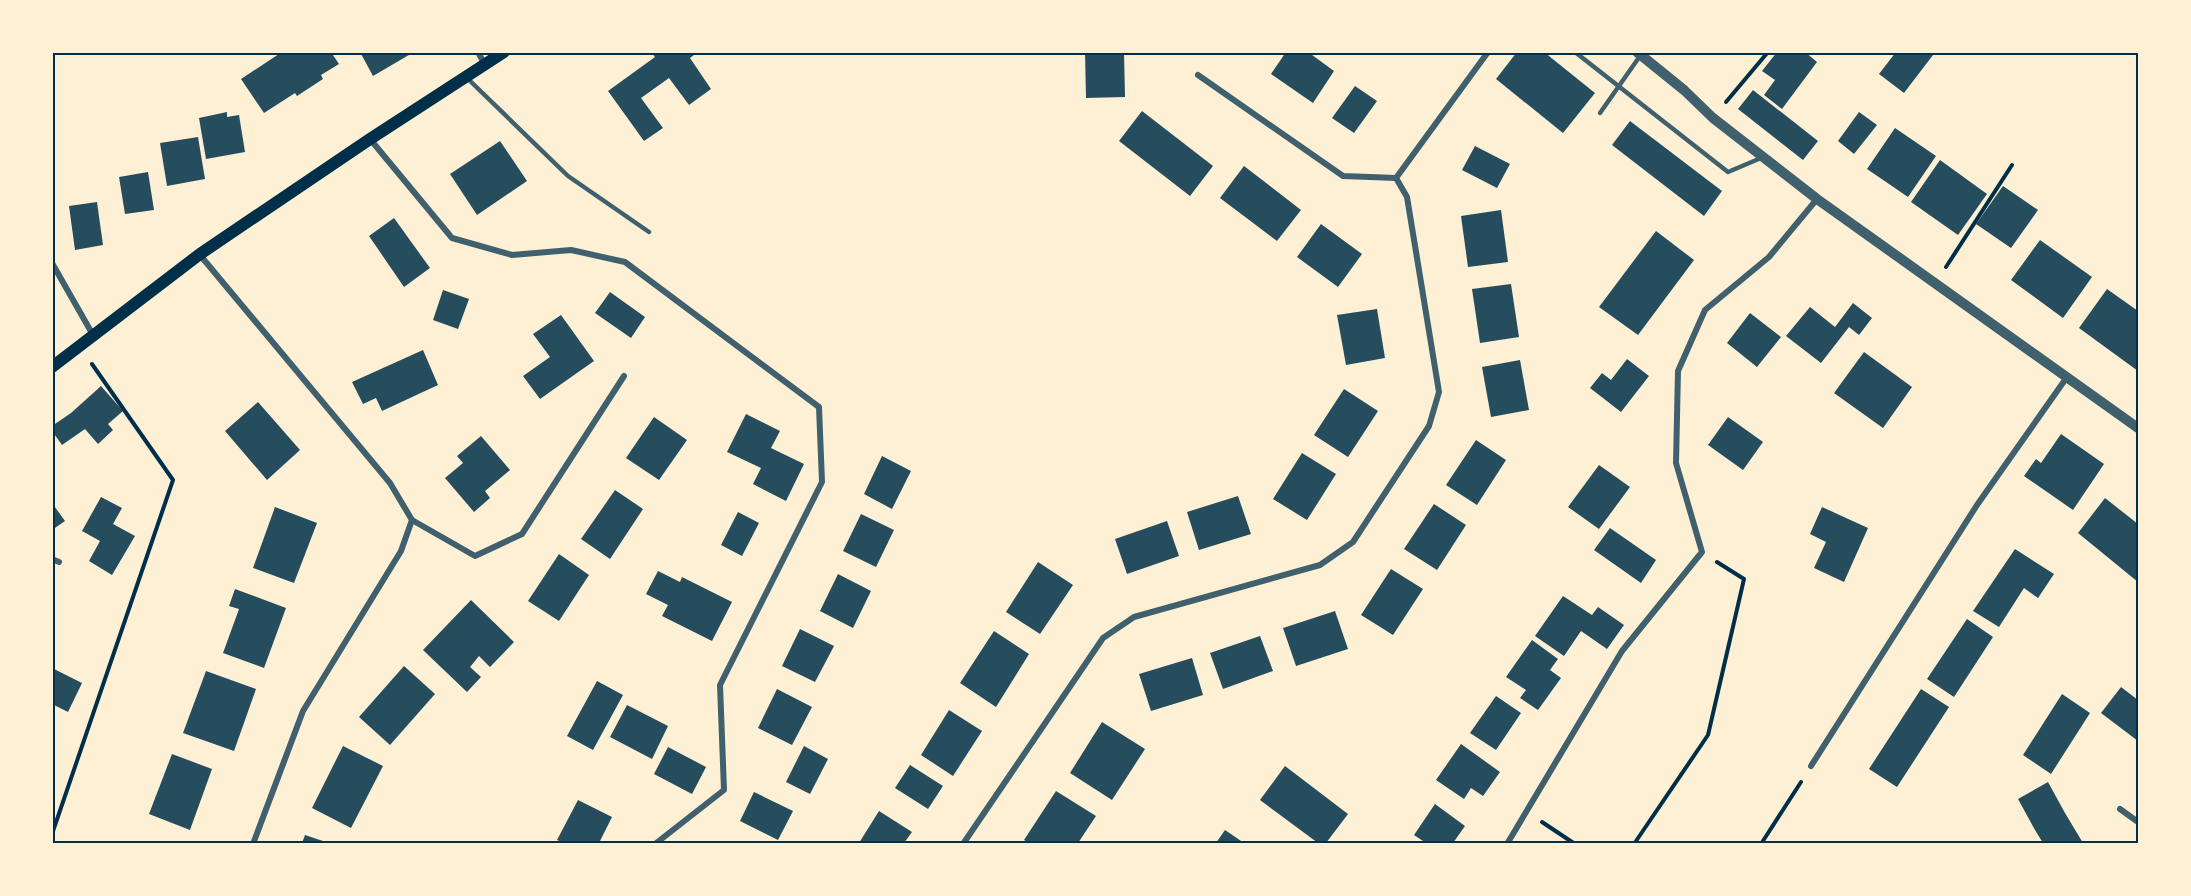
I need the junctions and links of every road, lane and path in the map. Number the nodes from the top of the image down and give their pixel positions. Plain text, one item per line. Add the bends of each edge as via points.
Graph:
1 (478, 52) edge
2 (504, 52) edge
3 (1488, 52) edge
4 (1575, 52) edge
5 (1768, 52) edge
6 (1639, 54) edge
7 (485, 65) junction
8 (1198, 75) dead end
9 (465, 76) junction
10 (1618, 87) junction
11 (1600, 113) dead end
12 (1713, 118) junction
13 (370, 139) junction
14 (1763, 157) junction
15 (2012, 165) dead end
16 (1396, 178) junction
17 (1817, 199) junction
18 (649, 232) dead end
19 (200, 254) junction
20 (52, 263) edge
21 (1935, 283) junction
22 (93, 335) junction
23 (80, 346) junction
24 (52, 367) edge
25 (624, 376) dead end
26 (2067, 378) junction
27 (2139, 428) edge
28 (412, 520) junction
29 (1702, 552) junction
30 (1811, 766) joint
31 (2120, 809) dead end
32 (1542, 822) dead end
33 (2139, 822) edge
34 (52, 834) edge
35 (253, 843) edge
36 (655, 843) edge
37 (963, 843) edge
38 (1507, 843) edge
39 (1575, 843) edge
40 (1634, 843) edge
41 (1761, 843) edge

1 - 7 street
2 - 7 main road
3 - 16 street
4 - 10 lane
5 - 12 path
6 - 10 lane
6 - 12 street
7 - 9 main road
8 - 16 street via 1343,176
9 - 13 main road
9 - 18 lane via 568,176
10 - 11 lane
10 - 14 lane via 1728,172
12 - 14 street
13 - 19 main road
13 - 36 street via 452,238 512,255 571,250 626,262 819,407 822,482 720,685 724,790
14 - 17 street
15 - 21 path
16 - 37 street via 1407,197 1439,392 1429,426 1353,542 1320,565 1134,618 1103,638
17 - 21 street
17 - 29 street via 1769,257 1705,310 1678,371 1676,463
19 - 22 main road
19 - 28 street via 390,483
20 - 22 street
21 - 26 street
22 - 23 main road
23 - 24 main road
23 - 34 path via 173,480
25 - 28 street via 522,534 475,556
26 - 27 street
26 - 30 street via 1977,505
28 - 35 street via 401,551 303,711
29 - 38 street via 1622,651
29 - 40 path via 1744,579 1708,735
30 - 41 path
31 - 33 street
32 - 39 path

